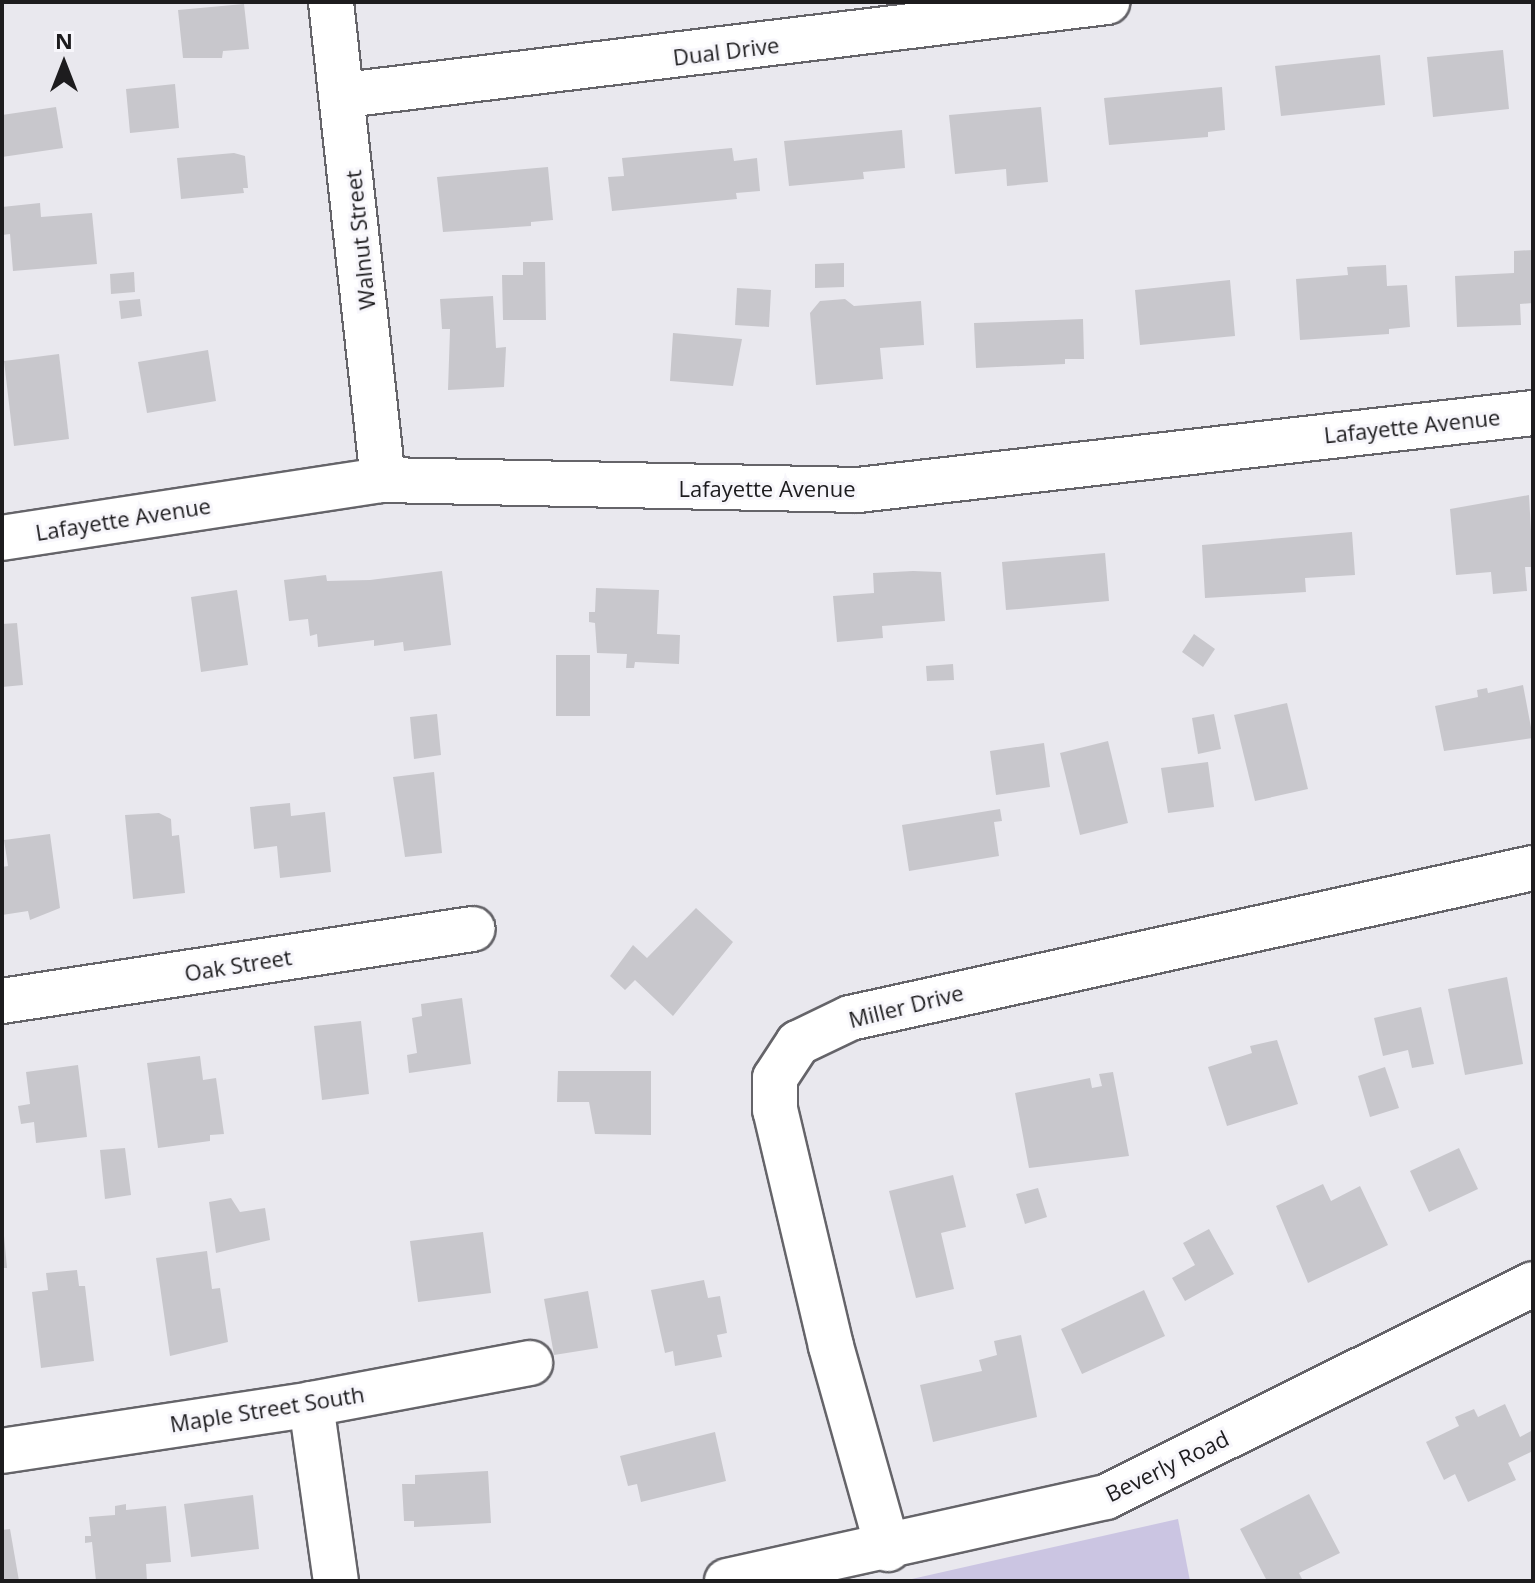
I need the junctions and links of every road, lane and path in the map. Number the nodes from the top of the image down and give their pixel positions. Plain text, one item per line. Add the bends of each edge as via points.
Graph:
1 (331, 2) edge
2 (1107, 2) edge
3 (345, 95) junction
4 (1533, 413) edge
5 (383, 480) junction
6 (2, 538) edge
7 (1533, 868) edge
8 (473, 929) dead end
9 (2, 1001) edge
10 (1533, 1284) edge
11 (530, 1363) dead end
12 (311, 1404) junction
13 (2, 1451) edge
14 (888, 1549) junction
15 (336, 1581) edge
16 (727, 1581) edge

1 - 3 street, Walnut Street
2 - 3 street, Dual Drive
3 - 5 street, Walnut Street
4 - 5 street, Lafayette Avenue via 858,490
5 - 6 street, Lafayette Avenue
7 - 14 street, Miller Drive via 850,1018 798,1043 775,1078 775,1110 831,1346
8 - 9 street, Oak Street
10 - 14 street, Beverly Road via 1106,1497
11 - 12 street, Maple Street South
12 - 13 street, Maple Street South
12 - 15 street
14 - 16 street, Beverly Road

